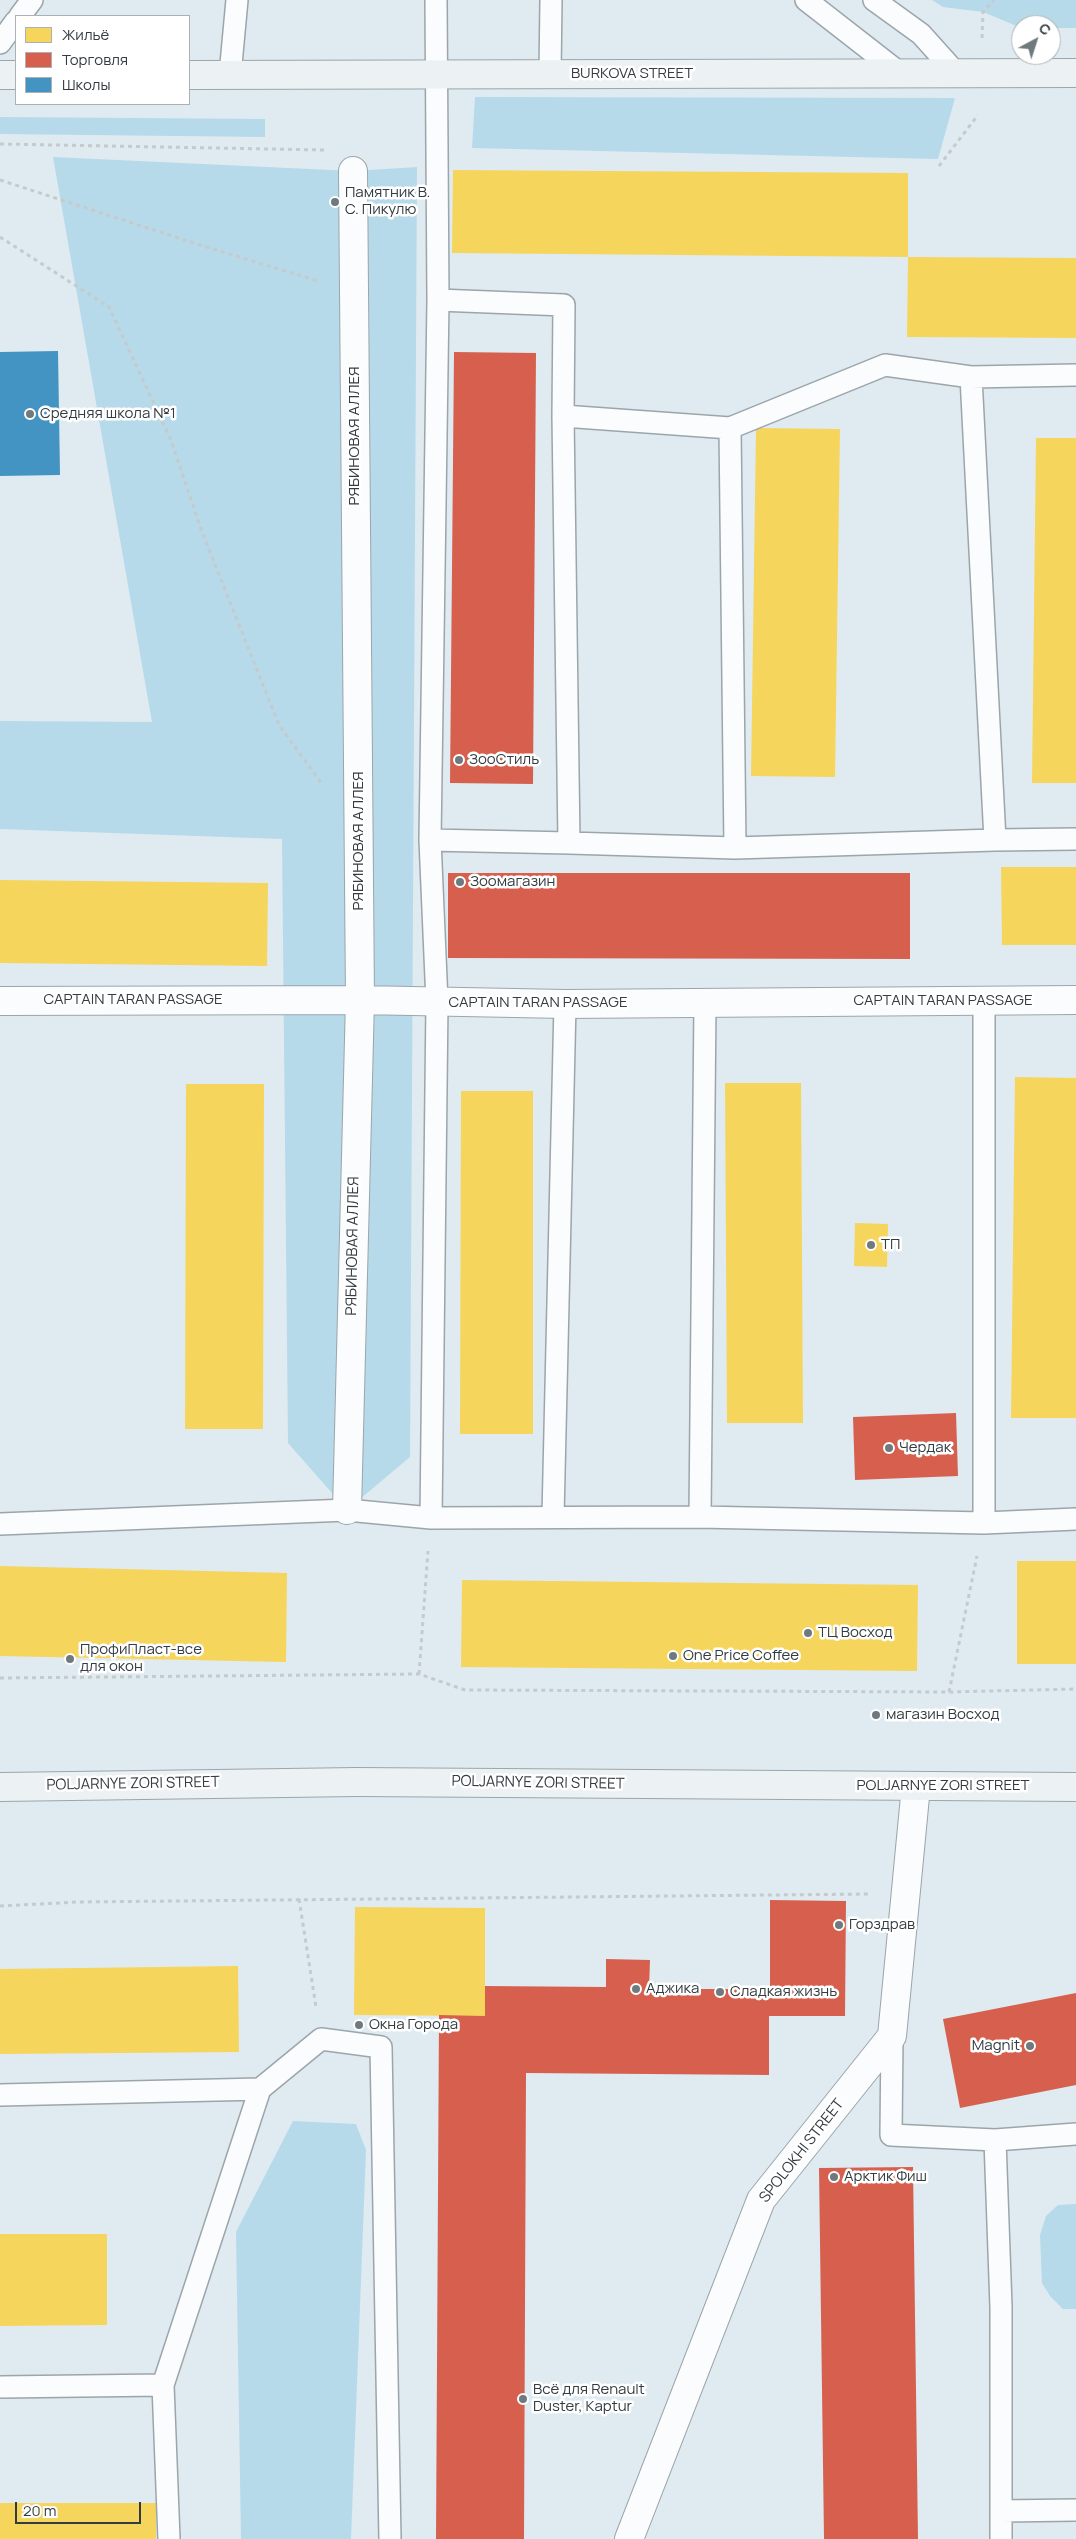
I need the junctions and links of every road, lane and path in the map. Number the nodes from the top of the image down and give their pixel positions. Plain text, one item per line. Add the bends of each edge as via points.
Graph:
1 (32, 0) edge
2 (237, 0) edge
3 (436, 0) edge
4 (552, 0) edge
5 (806, 0) edge
6 (874, 0) edge
7 (994, 0) edge
8 (21, 15) edge
9 (15, 22) edge
10 (982, 42) dead end
11 (0, 43) edge
12 (956, 73) junction
13 (1076, 73) edge
14 (438, 74) junction
15 (550, 74) junction
16 (901, 74) junction
17 (0, 75) edge
18 (15, 75) edge
19 (190, 75) edge
20 (230, 75) junction
21 (978, 115) dead end
22 (0, 144) edge
23 (938, 166) dead end
24 (353, 171) joint
25 (0, 180) edge
26 (0, 237) edge
27 (354, 292) junction
28 (438, 300) junction
29 (1076, 375) edge
30 (971, 377) junction
31 (563, 416) junction
32 (730, 428) junction
33 (324, 788) dead end
34 (1076, 839) edge
35 (430, 840) junction
36 (995, 840) junction
37 (569, 844) junction
38 (735, 848) junction
39 (360, 1000) junction
40 (984, 1000) junction
41 (1076, 1000) edge
42 (0, 1001) edge
43 (437, 1002) junction
44 (705, 1003) junction
45 (565, 1004) junction
46 (347, 1510) junction
47 (553, 1516) junction
48 (700, 1517) junction
49 (430, 1518) junction
50 (1076, 1520) edge
51 (984, 1523) junction
52 (0, 1524) edge
53 (419, 1674) junction
54 (0, 1678) edge
55 (1076, 1689) edge
56 (949, 1692) junction
57 (916, 1786) junction
58 (0, 1787) edge
59 (1076, 1787) edge
60 (906, 1894) junction
61 (300, 1899) junction
62 (0, 1906) edge
63 (892, 2036) junction
64 (321, 2039) junction
65 (260, 2089) junction
66 (0, 2095) edge
67 (1076, 2134) edge
68 (995, 2140) junction
69 (163, 2385) junction
70 (0, 2387) edge
71 (1001, 2510) junction
72 (1076, 2510) edge
73 (635, 2535) edge
74 (169, 2539) edge
75 (390, 2539) edge
76 (1001, 2539) edge

1 - 8 lane
2 - 20 lane
3 - 14 lane
4 - 15 lane
5 - 16 lane
6 - 12 lane via 921,34
7 - 10 path via 983,12
9 - 11 lane
12 - 13 main road, BURKOVA STREET
12 - 16 main road, BURKOVA STREET
14 - 15 main road, BURKOVA STREET
14 - 20 main road, BURKOVA STREET
14 - 28 lane
15 - 16 main road, BURKOVA STREET
17 - 18 main road
19 - 20 main road, BURKOVA STREET
21 - 23 path
22 - 24 path via 353,151
24 - 27 street, РЯБИНОВАЯ АЛЛЕЯ
25 - 27 path via 200,246
26 - 33 path via 109,307 171,440 202,532 279,725
27 - 39 street, РЯБИНОВАЯ АЛЛЕЯ
28 - 31 lane via 564,305
28 - 35 lane
29 - 30 lane
30 - 32 lane via 885,365
30 - 36 lane
31 - 32 lane
31 - 37 lane
32 - 38 lane
34 - 36 lane
35 - 37 lane
35 - 43 lane
36 - 38 lane
37 - 38 lane
39 - 42 street, CAPTAIN TARAN PASSAGE
39 - 43 street, CAPTAIN TARAN PASSAGE
39 - 46 street, РЯБИНОВАЯ АЛЛЕЯ
40 - 41 street, CAPTAIN TARAN PASSAGE
40 - 44 street, CAPTAIN TARAN PASSAGE
40 - 51 lane
43 - 45 street, CAPTAIN TARAN PASSAGE
43 - 49 lane
44 - 45 street, CAPTAIN TARAN PASSAGE
44 - 48 lane
45 - 47 lane
46 - 49 lane
46 - 52 lane
47 - 48 lane
47 - 49 lane
48 - 51 lane
49 - 53 path
50 - 51 lane
51 - 56 path
53 - 54 path
53 - 56 path via 465,1690
55 - 56 path
57 - 58 main road, POLJARNYE ZORI STREET via 348,1782
57 - 59 main road, POLJARNYE ZORI STREET
57 - 60 street
60 - 61 path
60 - 63 street
61 - 62 path
61 - 64 path
63 - 68 lane via 891,2134
63 - 73 street, SPOLOKHI STREET via 761,2200
64 - 65 lane
64 - 75 lane via 381,2047
65 - 66 lane
65 - 69 lane
67 - 68 lane
68 - 71 lane via 1001,2307
69 - 70 lane
69 - 74 lane
71 - 72 lane
71 - 76 lane

